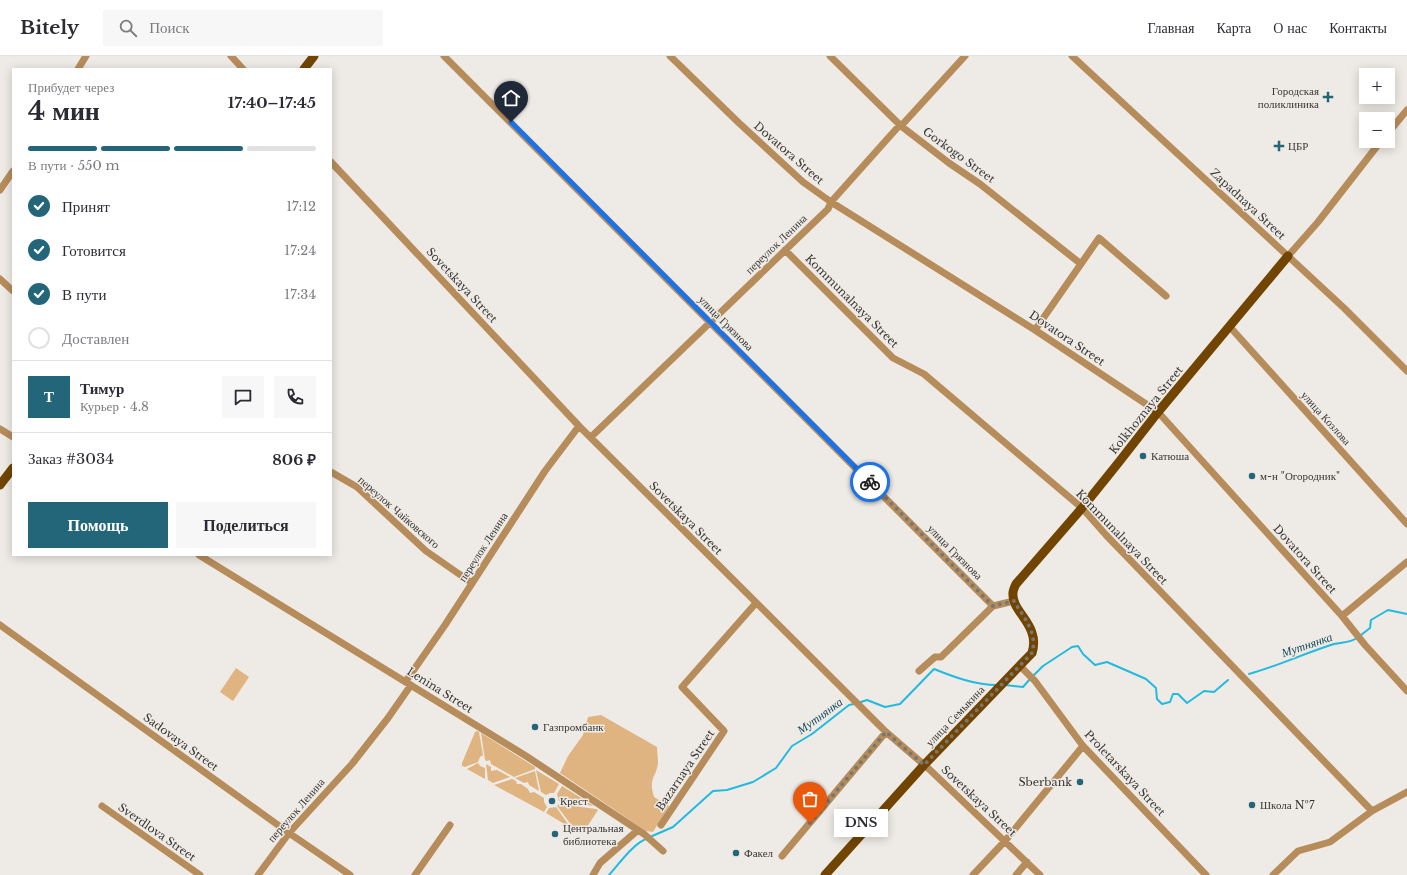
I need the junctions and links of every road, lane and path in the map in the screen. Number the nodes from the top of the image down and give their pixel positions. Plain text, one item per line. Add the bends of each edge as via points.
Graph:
1 (85, 56) edge
2 (231, 56) edge
3 (314, 56) edge
4 (444, 56) edge
5 (670, 56) edge
6 (830, 56) edge
7 (965, 56) edge
8 (1072, 56) edge
9 (79, 68) edge
10 (243, 68) edge
11 (305, 68) edge
12 (1407, 110) edge
13 (1395, 125) edge
14 (901, 126) junction
15 (1376, 148) edge
16 (332, 163) edge
17 (12, 172) edge
18 (0, 190) edge
19 (831, 202) junction
20 (785, 250) junction
21 (1288, 256) junction
22 (1081, 264) junction
23 (0, 279) edge
24 (12, 290) edge
25 (1166, 296) dead end
26 (710, 322) junction
27 (1230, 327) junction
28 (1035, 330) junction
29 (1407, 371) edge
30 (1158, 412) junction
31 (579, 426) junction
32 (0, 429) edge
33 (12, 436) edge
34 (590, 437) junction
35 (12, 469) edge
36 (332, 473) edge
37 (0, 485) edge
38 (1082, 508) junction
39 (1407, 524) edge
40 (201, 556) edge
41 (1407, 562) edge
42 (472, 583) junction
43 (1014, 601) junction
44 (756, 603) junction
45 (993, 606) junction
46 (1342, 616) junction
47 (0, 625) edge
48 (1020, 666) junction
49 (919, 671) dead end
50 (409, 683) junction
51 (1407, 691) edge
52 (886, 732) junction
53 (1083, 746) junction
54 (924, 765) junction
55 (1407, 792) edge
56 (102, 806) dead end
57 (1372, 811) junction
58 (450, 825) dead end
59 (661, 825) dead end
60 (641, 832) junction
61 (289, 833) junction
62 (1005, 841) junction
63 (663, 850) dead end
64 (782, 856) dead end
65 (1027, 862) junction
66 (200, 875) edge
67 (258, 875) edge
68 (350, 875) edge
69 (415, 875) edge
70 (593, 875) edge
71 (825, 875) edge
72 (973, 875) edge
73 (1016, 875) edge
74 (1040, 875) edge
75 (1206, 875) edge
76 (1273, 875) edge

1 - 9 street
2 - 10 street
3 - 11 main road
4 - 26 street, улица Грязнова
5 - 19 street, Dovatora Street via 803,182
6 - 14 street, Gorkogo Street
7 - 14 street, переулок Ленина
8 - 21 street, Zapadnaya Street
12 - 13 street
14 - 19 street, переулок Ленина
14 - 22 street, Gorkogo Street via 991,192
15 - 21 street, Kolkhoznaya Street
16 - 31 street, Sovetskaya Street
17 - 18 street
19 - 20 street, переулок Ленина via 828,209
19 - 28 street, Dovatora Street
20 - 26 street, переулок Ленина
20 - 38 street, Kommunalnaya Street via 893,358 924,374
21 - 27 main road, Kolkhoznaya Street
21 - 29 street, Zapadnaya Street
22 - 25 street via 1099,238
22 - 28 street
23 - 24 street
26 - 34 street, переулок Ленина
26 - 45 street, улица Грязнова
27 - 30 main road, Kolkhoznaya Street
27 - 39 street, улица Козлова
28 - 30 street, Dovatora Street
30 - 38 main road, Kolkhoznaya Street
30 - 46 street, Dovatora Street
31 - 34 street, Sovetskaya Street
31 - 42 street, переулок Ленина via 545,471
32 - 33 street
34 - 44 street, Sovetskaya Street
35 - 37 main road
36 - 42 street, переулок Чайковского via 357,487 426,551
38 - 43 main road, Kolkhoznaya Street via 1016,584
38 - 57 street, Kommunalnaya Street
40 - 50 street, Lenina Street
41 - 46 street
42 - 50 street, переулок Ленина
43 - 45 street
43 - 48 main road, улица Семыкина via 1034,638 1032,653
44 - 52 street, Sovetskaya Street
44 - 59 street, Bazarnaya Street via 682,687 724,732
45 - 49 street via 941,657 935,657
46 - 51 street, Dovatora Street via 1353,632
47 - 61 street, Sadovaya Street
48 - 53 street, Proletarskaya Street via 1035,680
48 - 54 main road, улица Семыкина
50 - 60 street, Lenina Street
50 - 61 street, переулок Ленина via 388,718 352,764
52 - 54 street, Sovetskaya Street
52 - 64 street
53 - 62 street
53 - 75 street, Proletarskaya Street
54 - 62 street, Sovetskaya Street
54 - 71 main road, улица Семыкина
55 - 57 street
56 - 66 street, Sverdlova Street
57 - 76 street via 1330,842 1298,850
58 - 69 street
60 - 63 street, Lenina Street
60 - 70 street via 600,863
61 - 67 street, переулок Ленина
61 - 68 street, Sadovaya Street
62 - 65 street, Sovetskaya Street
62 - 72 street
65 - 73 street
65 - 74 street, Sovetskaya Street

